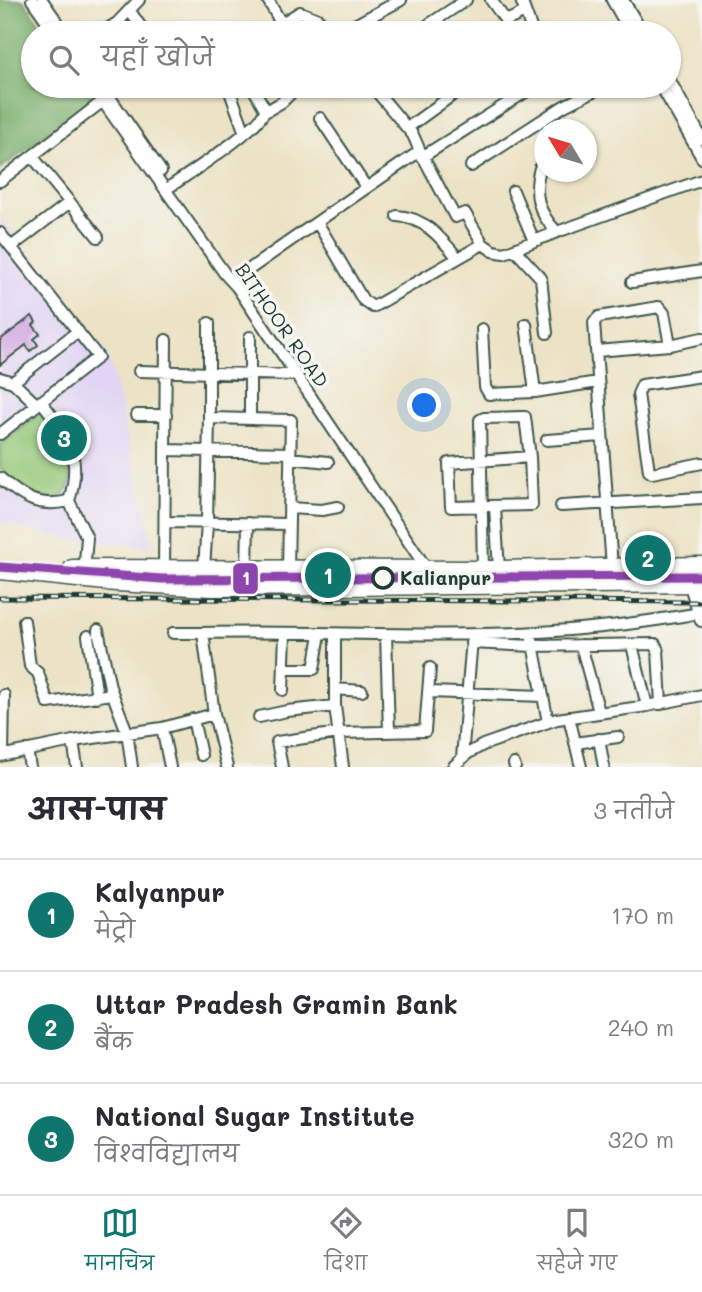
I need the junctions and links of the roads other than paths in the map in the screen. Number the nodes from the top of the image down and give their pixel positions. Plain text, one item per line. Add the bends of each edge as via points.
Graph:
1 (32, 0) edge
2 (41, 0) edge
3 (139, 0) edge
4 (268, 0) edge
5 (401, 0) edge
6 (466, 0) edge
7 (491, 0) edge
8 (521, 0) edge
9 (622, 3) edge
10 (130, 11) junction
11 (525, 12) junction
12 (47, 21) edge
13 (56, 21) edge
14 (117, 21) edge
15 (137, 21) edge
16 (280, 21) edge
17 (284, 21) edge
18 (321, 21) edge
19 (359, 21) edge
20 (434, 21) edge
21 (528, 21) edge
22 (627, 21) edge
23 (635, 21) edge
24 (101, 98) edge
25 (110, 98) edge
26 (232, 98) edge
27 (258, 98) edge
28 (286, 98) edge
29 (382, 98) edge
30 (448, 98) edge
31 (515, 98) edge
32 (579, 98) edge
33 (668, 98) edge
34 (680, 98) edge
35 (103, 101) junction
36 (265, 112) junction
37 (320, 118) dead end
38 (407, 128) junction
39 (700, 131) edge
40 (245, 133) junction
41 (421, 154) junction
42 (32, 156) junction
43 (702, 158) edge
44 (471, 166) dead end
45 (702, 180) edge
46 (0, 181) edge
47 (538, 182) edge
48 (171, 186) junction
49 (366, 187) junction
50 (513, 191) dead end
51 (70, 202) junction
52 (397, 216) dead end
53 (317, 222) junction
54 (557, 232) junction
55 (0, 233) edge
56 (98, 237) dead end
57 (534, 241) junction
58 (483, 244) junction
59 (11, 247) junction
60 (515, 250) junction
61 (458, 258) junction
62 (702, 271) edge
63 (632, 282) dead end
64 (236, 284) junction
65 (209, 323) dead end
66 (526, 324) dead end
67 (482, 329) dead end
68 (78, 331) junction
69 (547, 333) dead end
70 (250, 337) dead end
71 (702, 338) edge
72 (166, 340) dead end
73 (670, 345) junction
74 (596, 351) junction
75 (139, 371) dead end
76 (166, 372) junction
77 (208, 373) junction
78 (250, 374) junction
79 (296, 375) junction
80 (702, 376) edge
81 (0, 378) edge
82 (13, 382) junction
83 (598, 382) junction
84 (535, 391) junction
85 (41, 401) junction
86 (137, 415) dead end
87 (166, 415) junction
88 (209, 418) junction
89 (250, 418) junction
90 (0, 434) edge
91 (602, 436) junction
92 (547, 440) dead end
93 (166, 450) junction
94 (209, 450) junction
95 (290, 456) junction
96 (530, 457) junction
97 (480, 460) junction
98 (328, 462) dead end
99 (702, 463) edge
100 (0, 478) edge
101 (702, 498) edge
102 (69, 501) junction
103 (607, 505) junction
104 (561, 506) dead end
105 (338, 507) dead end
106 (289, 508) junction
107 (482, 508) junction
108 (495, 508) junction
109 (165, 522) junction
110 (207, 523) junction
111 (248, 523) junction
112 (288, 524) junction
113 (0, 562) edge
114 (702, 565) edge
115 (612, 567) junction
116 (427, 568) junction
117 (164, 569) junction
118 (204, 569) junction
119 (247, 569) junction
120 (288, 569) junction
121 (491, 569) junction
122 (0, 572) edge
123 (84, 574) junction
124 (697, 585) edge
125 (439, 587) junction
126 (701, 616) edge
127 (24, 621) dead end
128 (531, 631) junction
129 (173, 633) dead end
130 (203, 633) junction
131 (285, 633) junction
132 (320, 634) junction
133 (335, 634) junction
134 (386, 634) junction
135 (472, 638) junction
136 (582, 645) junction
137 (632, 645) junction
138 (534, 646) junction
139 (430, 668) dead end
140 (284, 669) junction
141 (335, 689) junction
142 (283, 690) dead end
143 (362, 691) dead end
144 (429, 692) junction
145 (466, 693) junction
146 (112, 694) junction
147 (4, 695) dead end
148 (702, 695) edge
149 (543, 696) junction
150 (97, 697) junction
151 (661, 704) junction
152 (335, 706) junction
153 (647, 706) junction
154 (599, 712) junction
155 (214, 713) junction
156 (259, 717) dead end
157 (569, 717) junction
158 (193, 719) junction
159 (548, 722) junction
160 (162, 728) junction
161 (127, 732) junction
162 (389, 732) junction
163 (339, 733) junction
164 (618, 737) dead end
165 (599, 739) junction
166 (74, 741) junction
167 (575, 743) junction
168 (27, 750) junction
169 (1, 755) edge
170 (201, 755) dead end
171 (459, 763) edge
172 (30, 767) edge
173 (77, 767) edge
174 (132, 767) edge
175 (170, 767) edge
176 (227, 767) edge
177 (282, 767) edge
178 (343, 767) edge
179 (582, 767) edge
180 (604, 767) edge

1 - 12 street
2 - 13 street
3 - 10 street
4 - 16 street
5 - 19 street
6 - 20 street
7 - 11 street via 506,21
8 - 11 street
9 - 22 street
9 - 23 street
10 - 14 street
10 - 15 street
11 - 21 street
17 - 18 street via 305,12
24 - 35 street, BITHOOR ROAD
25 - 48 street
26 - 40 street
27 - 36 street
28 - 36 street
29 - 38 street
30 - 38 street
31 - 41 street
32 - 44 street
33 - 43 street
34 - 39 street
35 - 42 street
35 - 64 street, BITHOOR ROAD
36 - 40 street
37 - 49 street
38 - 41 street
40 - 48 street
41 - 49 street
41 - 58 street via 456,217 465,213
42 - 46 street
42 - 51 street
45 - 54 street
47 - 54 street via 540,209
48 - 64 street
49 - 53 street
50 - 57 street
51 - 56 street
51 - 59 street
52 - 61 street via 419,221
53 - 61 street via 370,307
53 - 64 street
54 - 57 street
55 - 59 street
57 - 60 street
58 - 60 street via 500,253
58 - 61 street
59 - 68 street
60 - 69 street via 541,278
62 - 63 street
64 - 79 street, BITHOOR ROAD
65 - 77 street
66 - 84 street
67 - 84 street via 488,393
68 - 82 street
68 - 85 street via 98,357
70 - 78 street
71 - 73 street
72 - 76 street
73 - 74 street
73 - 74 street via 663,310 657,306 597,318 593,323
74 - 83 street
75 - 76 street
76 - 77 street
76 - 87 street
77 - 78 street
77 - 88 street
78 - 79 street
78 - 89 street
79 - 116 street, BITHOOR ROAD
80 - 99 street via 645,384 638,394 649,471
81 - 82 street
82 - 85 street via 36,404
83 - 84 street
83 - 91 street
85 - 90 street
85 - 102 street via 62,428 75,456
86 - 87 street
87 - 93 street
88 - 89 street
88 - 94 street
89 - 95 street via 291,420
91 - 92 street
91 - 103 street
93 - 94 street
93 - 109 street
94 - 95 street
94 - 110 street
95 - 98 street
95 - 106 street
96 - 97 street
96 - 97 street via 526,417 484,418 478,425
96 - 108 street via 532,505
97 - 107 street
97 - 107 street via 449,463 450,505 455,509
100 - 102 street via 30,500 52,505
101 - 103 street
102 - 123 street via 87,538
103 - 104 street
103 - 115 street
105 - 106 street
106 - 112 street
107 - 108 street
107 - 121 street
108 - 121 street
109 - 110 street
109 - 117 street
110 - 111 street
110 - 118 street
111 - 112 street
111 - 119 street
112 - 120 street
113 - 123 highway
114 - 115 highway
115 - 121 highway
116 - 120 highway
116 - 121 highway
116 - 125 street, BITHOOR ROAD
117 - 118 highway
117 - 123 highway
118 - 119 highway
119 - 120 highway
122 - 123 highway
123 - 125 highway via 212,588
124 - 125 highway
124 - 126 main road
126 - 128 street
127 - 150 street via 30,666 38,673 48,703
128 - 135 street
128 - 138 street
129 - 130 street
130 - 131 street
130 - 155 street
131 - 132 street
131 - 140 street
132 - 133 street
132 - 140 street via 314,669
133 - 134 street
133 - 141 street
134 - 135 street
134 - 162 street
135 - 138 street
135 - 145 street
136 - 137 street
136 - 138 street
136 - 154 street
137 - 151 street via 657,646
137 - 153 street
138 - 149 street
139 - 144 street
140 - 142 street
141 - 143 street
141 - 152 street
144 - 145 street
144 - 162 street via 425,731
145 - 149 street
145 - 171 street
146 - 150 street
146 - 150 street via 93,633
146 - 161 street
147 - 169 street
148 - 151 street
149 - 159 street
151 - 153 street
152 - 156 street
152 - 163 street
153 - 154 street
154 - 157 street
155 - 158 street
155 - 176 street
157 - 159 street
157 - 167 street
158 - 160 street
158 - 170 street
159 - 171 street via 483,746
160 - 161 street
160 - 175 street
161 - 166 street
161 - 174 street
162 - 163 street
163 - 177 street via 276,742
163 - 178 street
164 - 165 street
165 - 167 street
165 - 180 street
166 - 168 street
166 - 173 street
167 - 179 street
168 - 169 street
168 - 172 street

